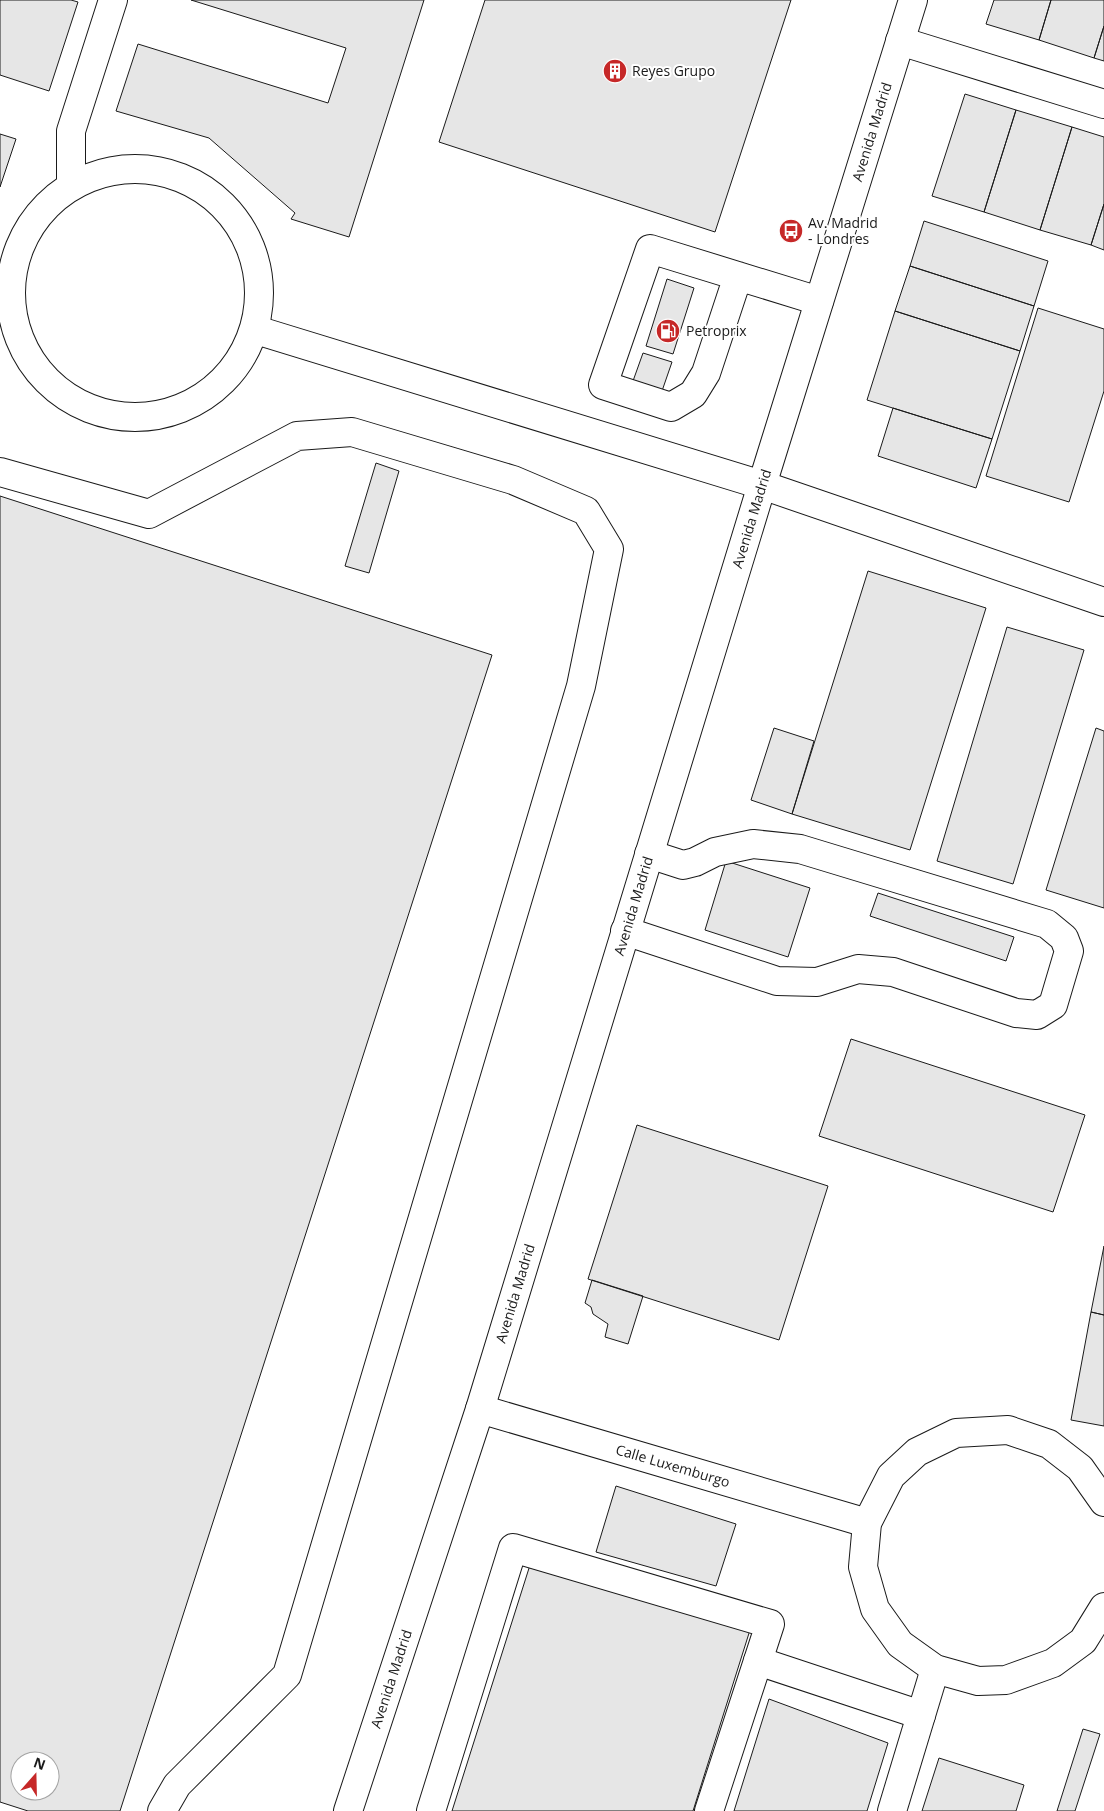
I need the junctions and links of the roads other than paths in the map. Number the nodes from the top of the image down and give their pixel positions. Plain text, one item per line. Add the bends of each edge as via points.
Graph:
1 (113, 0) edge
2 (913, 0) edge
3 (900, 41) junction
4 (1104, 104) edge
5 (72, 184) junction
6 (738, 276) junction
7 (819, 300) junction
8 (256, 330) junction
9 (0, 472) edge
10 (762, 484) junction
11 (1104, 602) edge
12 (649, 854) junction
13 (625, 931) junction
14 (480, 1409) junction
15 (1104, 1502) edge
16 (867, 1523) junction
17 (1104, 1607) edge
18 (758, 1661) junction
19 (936, 1669) junction
20 (921, 1715) junction
21 (162, 1811) edge
22 (348, 1811) edge
23 (431, 1811) edge
24 (710, 1811) edge
25 (892, 1811) edge

1 - 5 street via 71,131
2 - 3 street, Avenida Madrid
3 - 4 street
3 - 7 street, Avenida Madrid
5 - 8 street via 122,168 174,173 218,198 248,238 261,286
5 - 8 street via 39,211 15,253 9,302 22,349 52,387 94,412 144,418 191,406 232,374
6 - 6 street via 650,249 604,385 671,407 693,394 706,373
6 - 7 street
7 - 10 street, Avenida Madrid
8 - 10 street
9 - 21 street via 149,514 297,436 352,432 512,480 586,511 609,549 581,686 286,1675 177,1785
10 - 11 street
10 - 12 street, Avenida Madrid
12 - 13 street, Avenida Madrid
12 - 13 street via 682,865 715,852 753,844 800,849 1047,924 1064,938 1069,951 1053,1005 1037,1015 1016,1013 893,972 858,969 817,982 777,981
13 - 14 street, Avenida Madrid
14 - 16 street, Calle Luxemburgo
14 - 22 street, Avenida Madrid
15 - 16 street via 1080,1468 1049,1444 1008,1430 956,1433 916,1452 890,1476
16 - 19 street via 864,1567 875,1609 900,1644
17 - 19 street via 1083,1641 1045,1666 1006,1680 978,1680
18 - 20 street
18 - 23 street via 770,1624 513,1548
18 - 24 street
19 - 20 street
20 - 25 street

